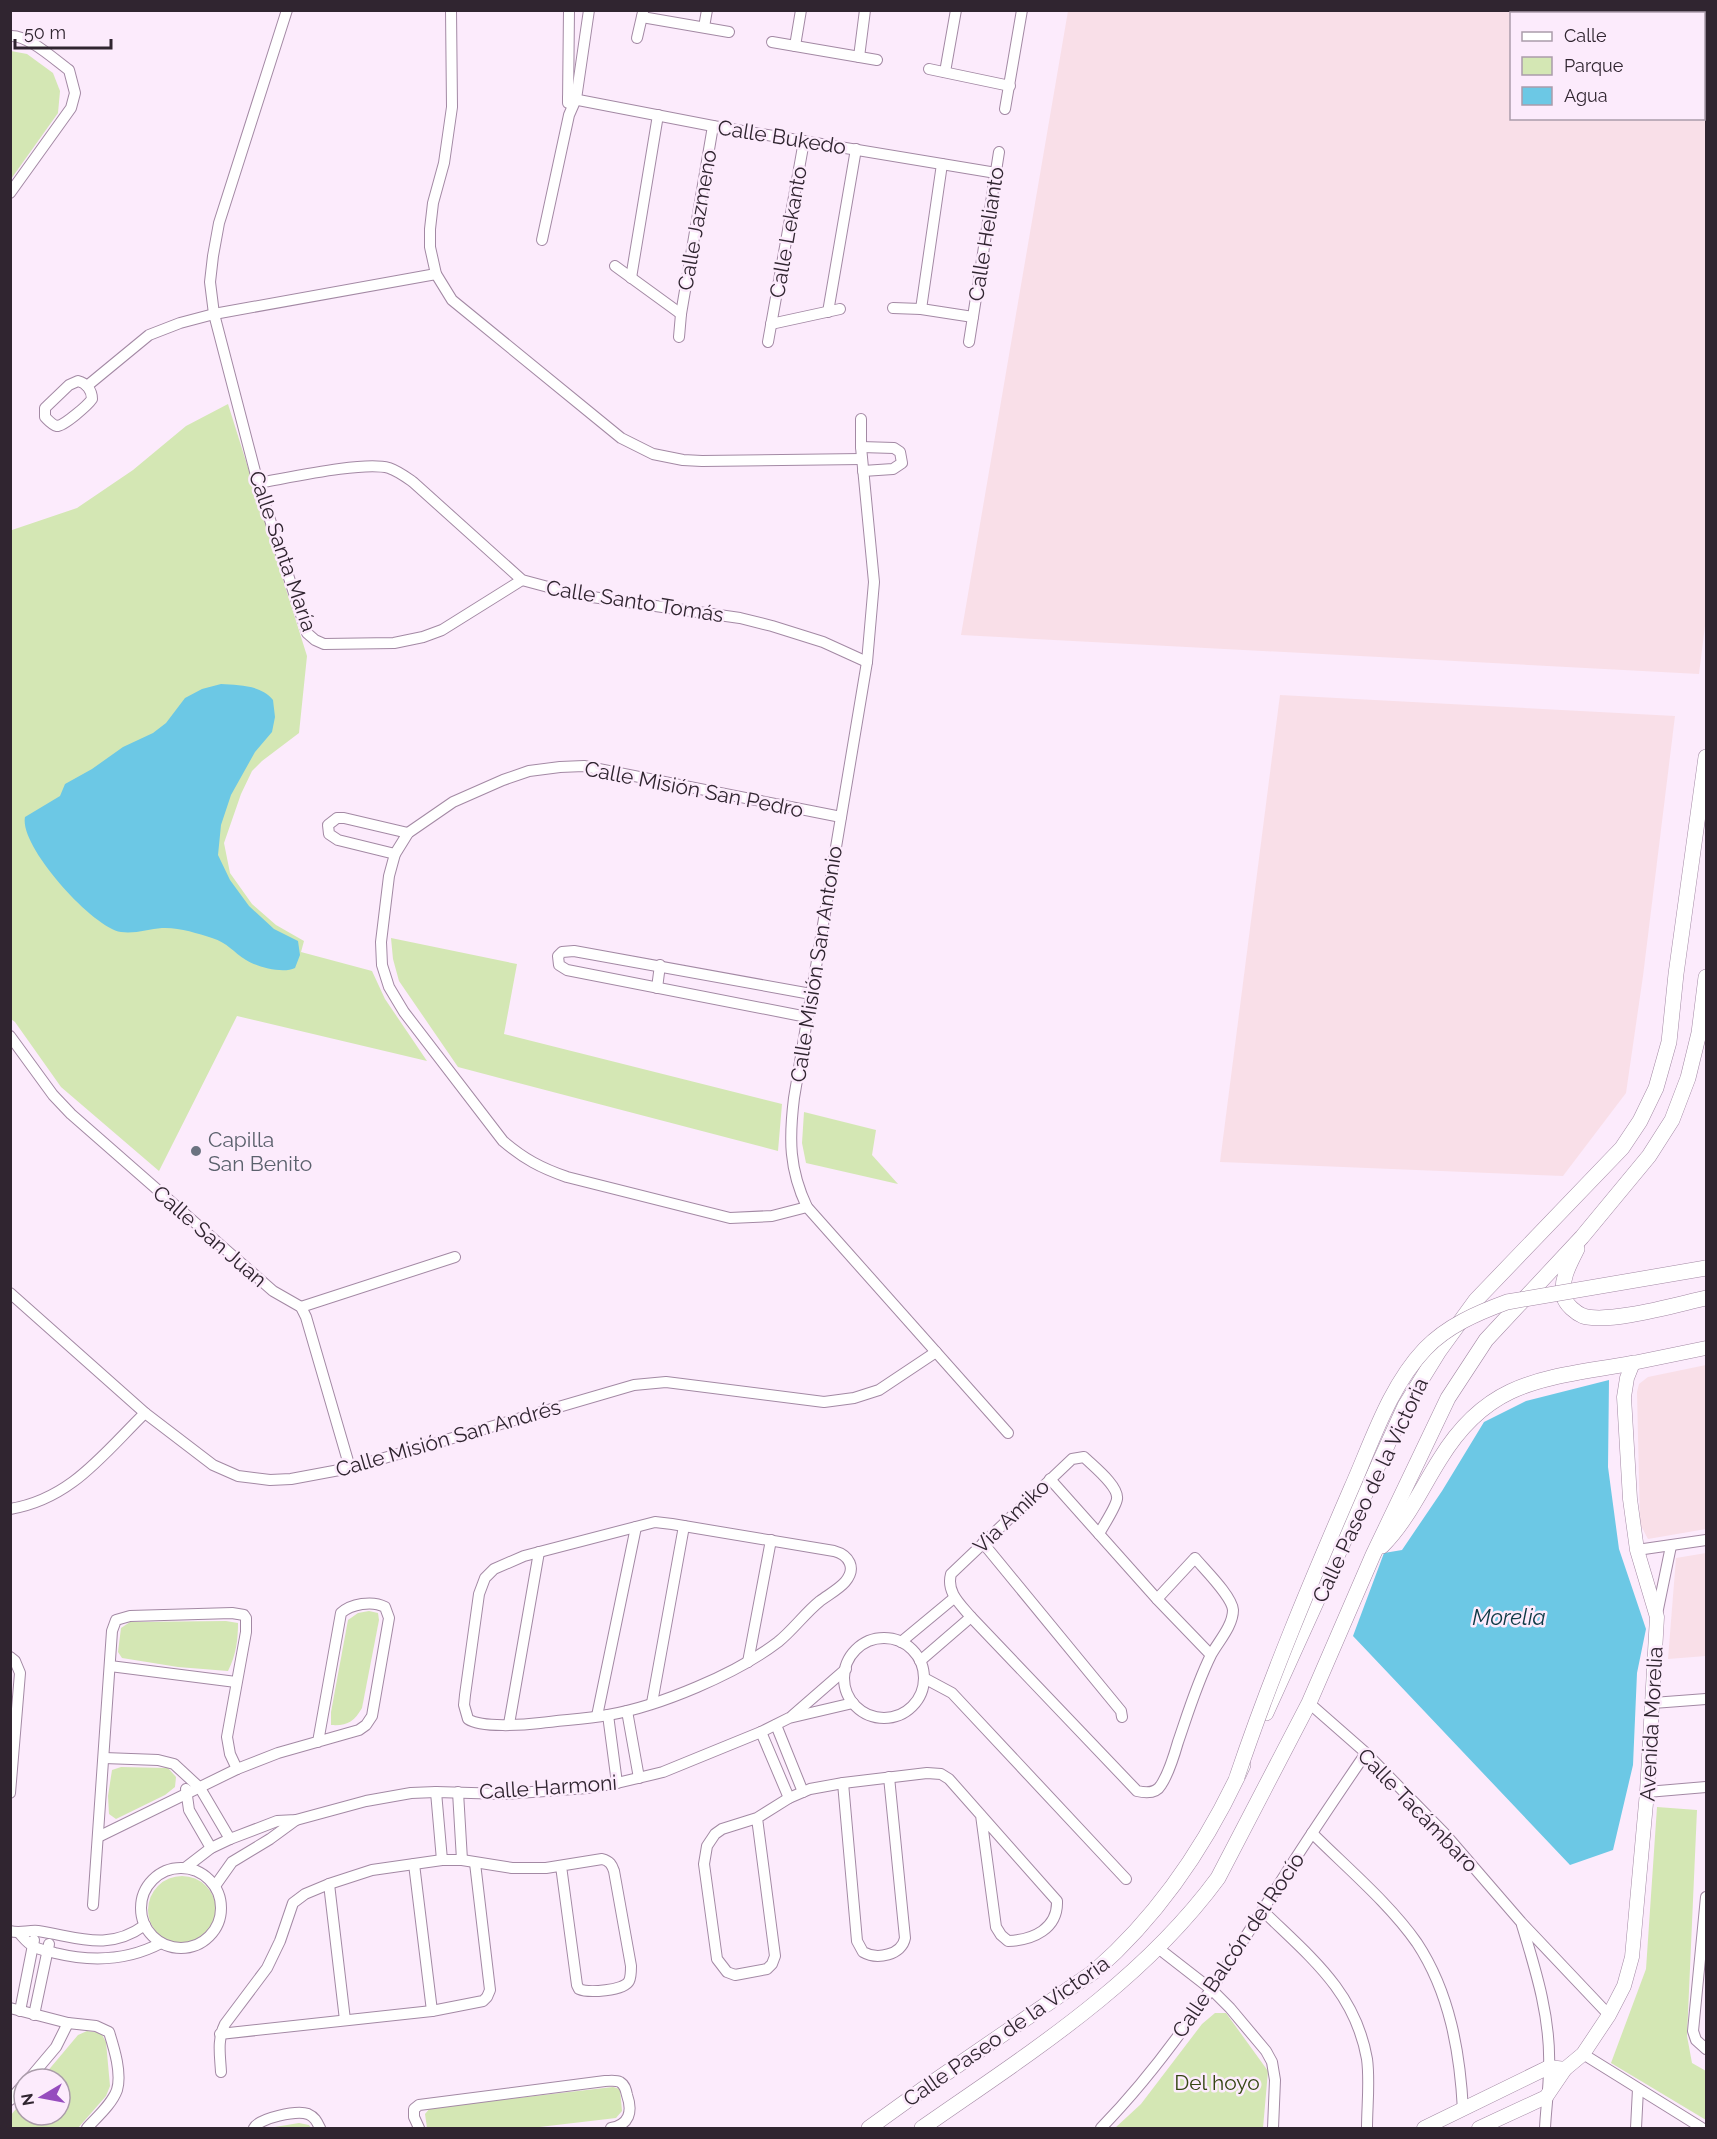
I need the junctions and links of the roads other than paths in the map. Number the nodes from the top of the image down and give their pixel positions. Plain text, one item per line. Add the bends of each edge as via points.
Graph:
1 (287, 10) edge
2 (451, 10) edge
3 (569, 10) edge
4 (589, 10) edge
5 (707, 10) edge
6 (801, 10) edge
7 (865, 10) edge
8 (956, 10) edge
9 (1022, 10) edge
10 (642, 14) edge
11 (704, 27) junction
12 (729, 32) dead end
13 (10, 36) edge
14 (637, 38) dead end
15 (772, 42) dead end
16 (795, 46) junction
17 (858, 57) junction
18 (877, 60) dead end
19 (929, 69) dead end
20 (945, 72) junction
21 (1010, 86) junction
22 (572, 98) junction
23 (1005, 110) dead end
24 (658, 115) junction
25 (713, 126) junction
26 (804, 141) junction
27 (856, 149) junction
28 (999, 152) dead end
29 (942, 164) junction
30 (996, 173) junction
31 (10, 193) edge
32 (542, 240) dead end
33 (615, 266) dead end
34 (436, 274) junction
35 (631, 278) junction
36 (892, 308) dead end
37 (840, 309) dead end
38 (921, 309) junction
39 (828, 312) junction
40 (214, 314) junction
41 (681, 314) junction
42 (973, 317) junction
43 (771, 324) junction
44 (679, 337) dead end
45 (768, 342) dead end
46 (969, 342) dead end
47 (87, 386) junction
48 (861, 418) dead end
49 (861, 447) junction
50 (862, 459) junction
51 (863, 471) junction
52 (258, 483) junction
53 (522, 580) junction
54 (867, 662) junction
55 (1707, 757) edge
56 (841, 817) junction
57 (408, 833) junction
58 (395, 854) junction
59 (660, 966) junction
60 (1707, 977) edge
61 (657, 988) junction
62 (812, 993) junction
63 (807, 1017) junction
64 (10, 1036) edge
65 (807, 1207) junction
66 (1582, 1238) junction
67 (455, 1257) dead end
68 (1707, 1268) edge
69 (10, 1293) edge
70 (1707, 1298) edge
71 (301, 1307) junction
72 (1707, 1348) edge
73 (936, 1352) junction
74 (1633, 1362) junction
75 (144, 1413) junction
76 (1008, 1433) dead end
77 (350, 1468) junction
78 (1050, 1479) junction
79 (10, 1509) edge
80 (684, 1526) junction
81 (636, 1527) junction
82 (1099, 1534) junction
83 (771, 1540) junction
84 (1707, 1540) edge
85 (983, 1543) junction
86 (1671, 1546) junction
87 (1637, 1550) junction
88 (539, 1552) junction
89 (1373, 1555) junction
90 (954, 1598) junction
91 (1157, 1599) junction
92 (971, 1617) junction
93 (1657, 1617) junction
94 (901, 1642) junction
95 (1211, 1655) junction
96 (10, 1656) edge
97 (920, 1660) junction
98 (748, 1662) junction
99 (110, 1666) junction
100 (846, 1669) junction
101 (924, 1678) junction
102 (236, 1682) junction
103 (1707, 1699) edge
104 (1309, 1702) junction
105 (1653, 1702) junction
106 (652, 1703) junction
107 (853, 1703) junction
108 (627, 1711) junction
109 (603, 1716) junction
110 (1122, 1717) dead end
111 (789, 1718) junction
112 (509, 1724) junction
113 (776, 1725) junction
114 (761, 1732) junction
115 (318, 1742) junction
116 (1366, 1753) junction
117 (104, 1758) junction
118 (237, 1769) junction
119 (187, 1776) junction
120 (889, 1777) junction
121 (1238, 1777) junction
122 (639, 1778) junction
123 (617, 1783) junction
124 (843, 1783) junction
125 (1707, 1787) edge
126 (200, 1788) junction
127 (436, 1792) junction
128 (458, 1792) junction
129 (803, 1792) junction
130 (1647, 1792) junction
131 (10, 1793) edge
132 (186, 1794) junction
133 (789, 1798) junction
134 (981, 1815) junction
135 (757, 1818) junction
136 (297, 1820) junction
137 (1312, 1833) junction
138 (98, 1837) junction
139 (230, 1839) junction
140 (211, 1848) junction
141 (442, 1860) junction
142 (462, 1860) junction
143 (475, 1863) junction
144 (414, 1864) junction
145 (561, 1866) junction
146 (185, 1868) junction
147 (1126, 1879) dead end
148 (328, 1884) junction
149 (215, 1886) junction
150 (1707, 1897) edge
151 (93, 1905) dead end
152 (1263, 1911) junction
153 (1521, 1922) junction
154 (145, 1924) junction
155 (36, 1930) junction
156 (14, 1932) edge
157 (50, 1935) junction
158 (161, 1943) junction
159 (33, 1947) junction
160 (1158, 1948) junction
161 (48, 1951) junction
162 (1212, 1990) junction
163 (15, 2009) edge
164 (432, 2011) junction
165 (34, 2015) junction
166 (1609, 2015) junction
167 (345, 2020) junction
168 (68, 2023) junction
169 (220, 2034) junction
170 (1707, 2049) edge
171 (1583, 2054) junction
172 (39, 2067) edge
173 (1550, 2067) junction
174 (1565, 2069) junction
175 (221, 2072) dead end
176 (1638, 2089) junction
177 (1546, 2097) junction
178 (1463, 2110) junction
179 (87, 2128) edge
180 (254, 2128) edge
181 (320, 2128) edge
182 (419, 2128) edge
183 (610, 2128) edge
184 (869, 2128) edge
185 (922, 2128) edge
186 (1101, 2128) edge
187 (1273, 2128) edge
188 (1367, 2128) edge
189 (1424, 2128) edge
190 (1479, 2128) edge
191 (1545, 2128) edge
192 (1636, 2128) edge
193 (1702, 2128) edge

1 - 40 street, Calle Santa María via 219,224 210,282
2 - 34 street via 452,107 430,230
3 - 22 street
4 - 22 street
5 - 11 street
6 - 16 street
7 - 17 street
8 - 20 street
9 - 21 street
10 - 11 street
10 - 14 street
11 - 12 street
13 - 31 street via 26,39 69,70 75,93 71,108
15 - 16 street
16 - 17 street
17 - 18 street
19 - 20 street
20 - 21 street
21 - 23 street
22 - 24 street, Calle Bukedo
22 - 32 street
24 - 25 street, Calle Bukedo
24 - 35 street
25 - 26 street, Calle Bukedo
25 - 41 street, Calle Jazmeno
26 - 27 street, Calle Bukedo
26 - 43 street, Calle Lekanto
27 - 29 street, Calle Bukedo
27 - 39 street
28 - 30 street, Calle Helianto
29 - 30 street, Calle Bukedo
29 - 38 street
30 - 42 street, Calle Helianto
33 - 35 street, Calle Jazmeno
34 - 40 street
34 - 50 street via 452,300 605,426 638,448 683,460
35 - 41 street, Calle Jazmeno
36 - 38 street, Calle Helianto
37 - 39 street, Calle Lekanto
38 - 42 street, Calle Helianto
39 - 43 street, Calle Lekanto
40 - 47 street via 149,335
40 - 52 street, Calle Santa María
41 - 44 street, Calle Jazmeno
42 - 46 street, Calle Helianto
43 - 45 street, Calle Lekanto
47 - 47 street via 78,381 62,391 45,408 48,421 61,425 87,405 92,396
48 - 49 street, Calle Misión San Antonio
49 - 50 street, Calle Misión San Antonio
49 - 51 street via 894,448 900,452 902,463 893,469
50 - 51 street, Calle Misión San Antonio
51 - 54 street, Calle Misión San Antonio via 874,582
52 - 53 street, Calle Santo Tomás via 348,469 387,468 400,472
52 - 53 street, Calle Santa María via 307,633 324,644 394,643 423,637 442,630
53 - 54 street, Calle Santo Tomás via 578,595 740,618 823,642
54 - 56 street, Calle Misión San Antonio
55 - 121 main road, Calle Paseo de la Victoria via 1669,1042 1656,1088 1622,1148 1476,1300 1428,1369 1406,1406
56 - 57 street, Calle Misión San Pedro via 584,766 529,771 503,780 453,802
56 - 62 street, Calle Misión San Antonio
57 - 58 street, Calle Misión San Pedro
57 - 58 street via 344,818 328,825 329,834 338,840
58 - 65 street, Calle Misión San Pedro via 381,942 382,965 389,987 509,1147 545,1170 730,1218 772,1216
59 - 61 street
59 - 61 street via 574,951 562,952 557,961 567,969
59 - 62 street
60 - 66 main road, Calle Paseo de la Victoria via 1688,1078 1672,1120 1649,1156
61 - 63 street
62 - 63 street, Calle Misión San Antonio
63 - 65 street, Calle Misión San Antonio via 790,1145 794,1171
64 - 71 street, Calle San Juan via 52,1095 71,1114 273,1291
65 - 73 street, Calle Misión San Antonio
66 - 70 main road via 1563,1281 1564,1298 1583,1316 1627,1315
66 - 89 main road, Calle Paseo de la Victoria via 1486,1340 1454,1389
67 - 71 street
68 - 121 main road, bridge via 1507,1302 1478,1312 1426,1348 1403,1376 1383,1416 1279,1658
69 - 75 street, Calle Misión San Andrés
71 - 77 street
72 - 74 main road
73 - 76 street, Calle Misión San Antonio
73 - 77 street, Calle Misión San Andrés via 879,1390 854,1398 824,1402 666,1382 634,1385
74 - 87 main road, Avenida Morelia via 1624,1397
74 - 89 main road via 1525,1384 1482,1408 1463,1425 1393,1536
75 - 77 street, Calle Misión San Andrés via 213,1466 238,1476 291,1479
75 - 79 street via 78,1480 41,1501
78 - 82 street
78 - 82 street, Via Amiko via 1072,1459 1084,1457 1113,1485 1117,1499
78 - 85 street, Via Amiko
80 - 81 street via 655,1522
80 - 83 street
80 - 106 street
81 - 88 street
81 - 109 street
82 - 91 street
83 - 98 street
83 - 98 street via 843,1554 851,1564 850,1572 846,1581 778,1642
84 - 86 street
85 - 90 street, Via Amiko via 951,1574
85 - 110 street
86 - 87 street
86 - 93 street
87 - 93 main road, Avenida Morelia
88 - 112 street
88 - 112 street via 494,1569 481,1585 477,1604 466,1713 473,1722
89 - 104 main road, Calle Paseo de la Victoria
90 - 92 street
90 - 94 street
91 - 95 street
91 - 95 street via 1195,1558 1233,1609
92 - 95 street via 1137,1791 1145,1793 1161,1786
92 - 97 street
93 - 105 main road, Avenida Morelia
94 - 97 street
94 - 100 street via 884,1638 867,1642 853,1653
96 - 131 street via 20,1673
97 - 101 street
98 - 106 street via 684,1693
99 - 102 street
99 - 102 street via 116,1620 130,1616 239,1614 246,1618 246,1624
99 - 117 street
100 - 107 street via 846,1687
100 - 111 street, Calle Harmoni
101 - 107 street via 916,1703 902,1714 876,1717
101 - 147 street via 952,1693
102 - 118 street via 227,1737
103 - 105 street
104 - 116 street, Calle Tacámbaro
104 - 160 main road, Calle Paseo de la Victoria via 1218,1878
105 - 130 main road, Avenida Morelia
106 - 108 street
107 - 111 street, Calle Harmoni
108 - 109 street
108 - 122 street
109 - 112 street
109 - 123 street
111 - 113 street, Calle Harmoni
113 - 114 street, Calle Harmoni
113 - 129 street
114 - 122 street, Calle Harmoni
114 - 133 street
115 - 115 street via 359,1730 372,1716 389,1618 380,1604 354,1605 341,1613
115 - 118 street
116 - 137 street, Calle Balcón del Rocío
116 - 153 street, Calle Tacámbaro via 1445,1834
117 - 119 street via 166,1762
117 - 138 street
118 - 126 street
119 - 126 street
119 - 132 street
120 - 124 street
120 - 124 street via 905,1938 904,1945 895,1953 874,1956 863,1952 857,1941
120 - 134 street via 941,1774
121 - 184 main road, Calle Paseo de la Victoria via 1172,1890 1114,1955
122 - 123 street, Calle Harmoni
123 - 128 street, Calle Harmoni via 506,1794
124 - 129 street
125 - 130 street
126 - 132 street
126 - 139 street
127 - 128 street, Calle Harmoni
127 - 136 street, Calle Harmoni via 366,1801
127 - 141 street
128 - 142 street
129 - 133 street
130 - 166 main road, Avenida Morelia via 1632,1957 1624,1986
132 - 138 street
132 - 140 street via 189,1810
133 - 135 street
134 - 134 street via 996,1927 1008,1941 1030,1937 1053,1921 1057,1901
135 - 135 street via 722,1829 710,1840 705,1854 717,1959 727,1972 735,1975 767,1969 775,1956
136 - 139 street, Calle Harmoni via 277,1821
136 - 149 street, Calle Harmoni via 232,1862
137 - 152 street, Calle Balcón del Rocío
137 - 178 street via 1417,1943 1453,2026
138 - 151 street
139 - 140 street, Calle Harmoni
140 - 146 street, Calle Harmoni
141 - 142 street
141 - 144 street
142 - 143 street
143 - 145 street via 512,1868
143 - 164 street via 490,1990 483,2001
144 - 148 street via 372,1870
144 - 164 street
145 - 145 street via 577,1985 583,1991 625,1986 631,1966 612,1865 602,1859
146 - 149 street via 202,1874
146 - 154 street via 159,1875 147,1888 141,1905
148 - 167 street
148 - 169 street via 293,1903 267,1968
149 - 158 street via 221,1912 210,1936 187,1948
150 - 170 street via 1693,2031 1696,2040
152 - 162 street, Calle Balcón del Rocío
152 - 188 street via 1329,1976 1347,2000 1367,2061
153 - 166 street, Calle Tacámbaro
153 - 173 street, Calle Tacámbaro via 1545,2015
154 - 157 street via 117,1940 75,1940
154 - 158 street
155 - 156 street
155 - 157 street
155 - 159 street
156 - 159 street
157 - 161 street
158 - 161 street via 144,1952 95,1959
159 - 161 street
159 - 163 street
160 - 162 street
160 - 185 main road, Calle Paseo de la Victoria via 1094,2006
161 - 165 street
162 - 186 street, Calle Balcón del Rocío via 1140,2087
162 - 187 street via 1243,2022 1272,2062
163 - 165 street
164 - 167 street
165 - 168 street
166 - 171 main road, Avenida Morelia
167 - 169 street
168 - 172 street via 56,2047
168 - 179 street via 96,2026 109,2032 117,2068 117,2090
169 - 175 street
171 - 174 main road, Avenida Morelia
171 - 176 street
173 - 174 main road
173 - 177 street, Calle Tacámbaro
173 - 178 main road
174 - 177 main road, Avenida Morelia
176 - 192 street
176 - 193 street
177 - 190 main road
177 - 191 street, Calle Tacámbaro
178 - 189 main road
180 - 181 street via 262,2121 296,2113 315,2118
182 - 183 street via 414,2109 423,2104 619,2081 624,2085 629,2118 621,2126

